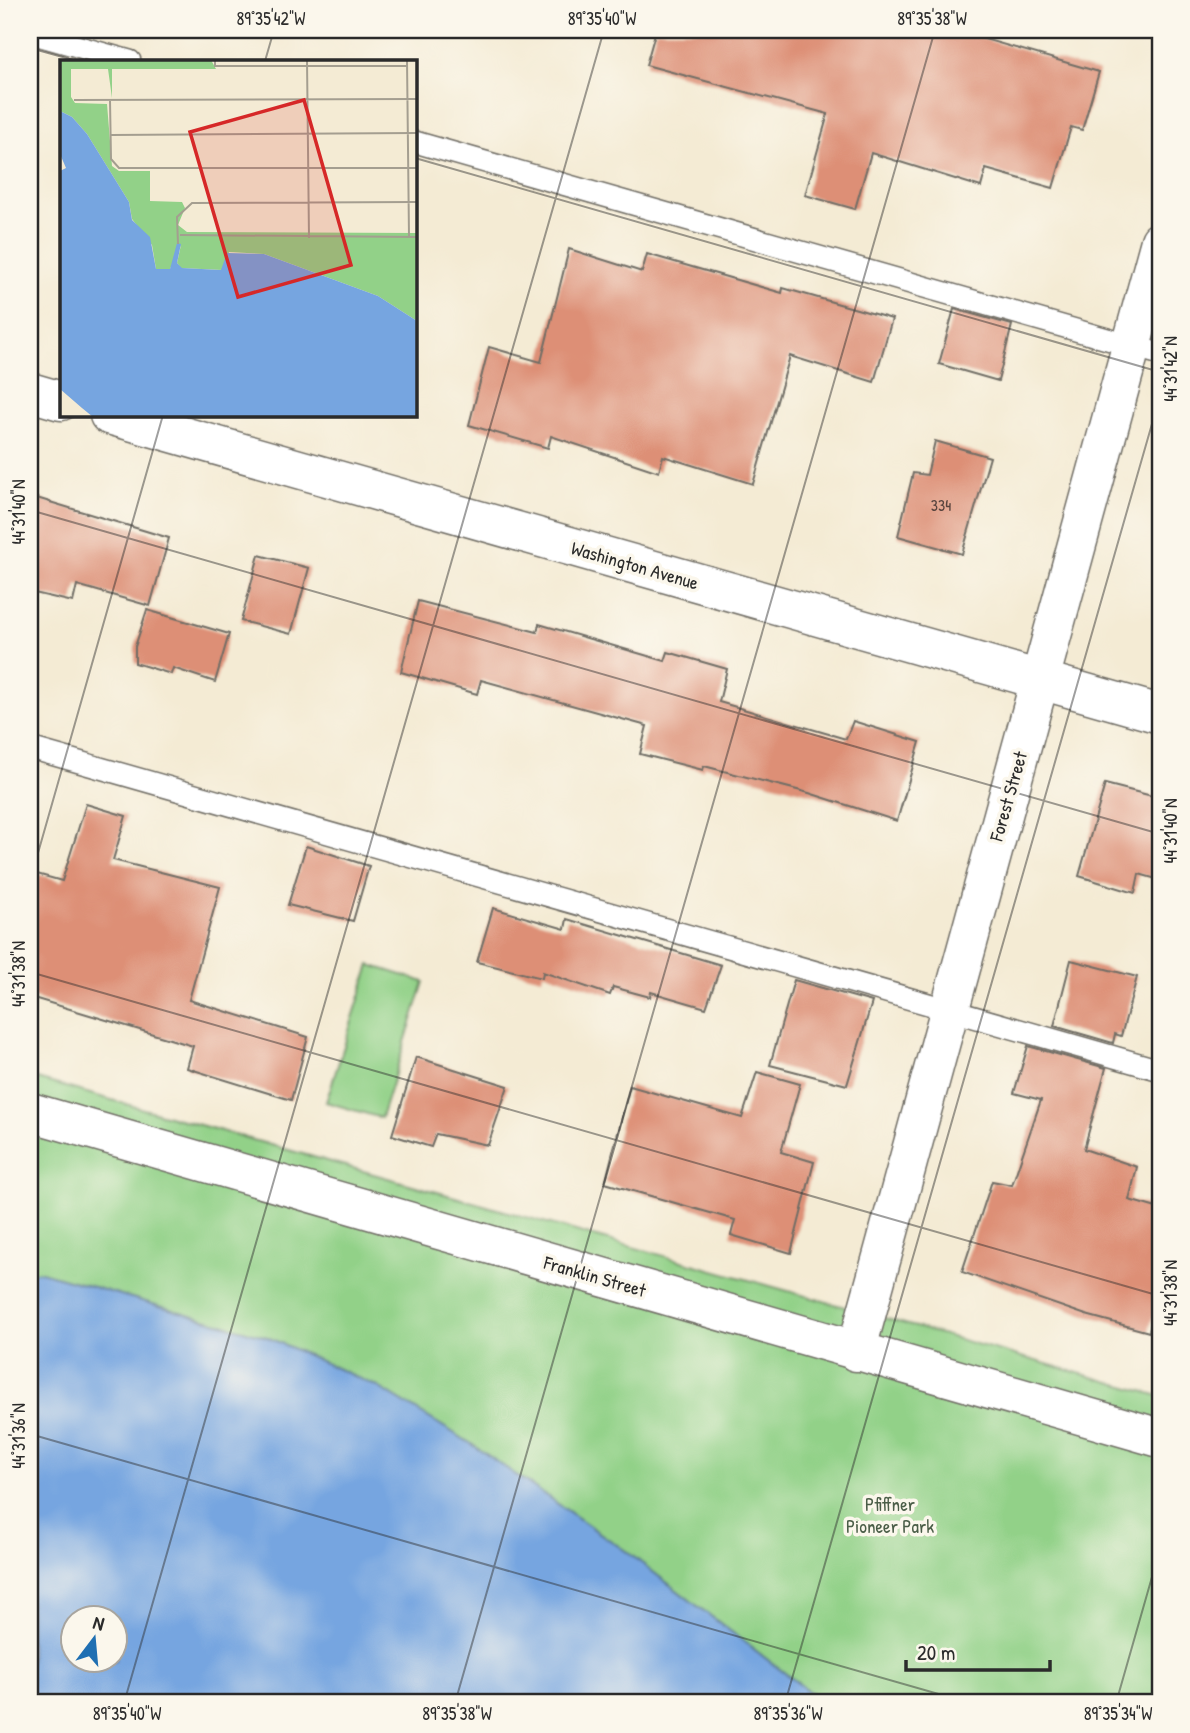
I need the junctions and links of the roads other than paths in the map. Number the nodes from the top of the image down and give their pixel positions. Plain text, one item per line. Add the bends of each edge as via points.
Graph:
1 (30, 33) edge
2 (126, 60) edge
3 (416, 142) edge
4 (1160, 241) edge
5 (1146, 350) edge
6 (30, 392) edge
7 (60, 401) edge
8 (114, 416) edge
9 (1041, 681) junction
10 (1160, 714) edge
11 (30, 748) edge
12 (948, 1009) junction
13 (1160, 1070) edge
14 (30, 1112) edge
15 (856, 1353) junction
16 (1160, 1438) edge

1 - 2 lane
3 - 5 lane
4 - 5 street, Forest Street
5 - 9 street, Forest Street
6 - 7 street
8 - 9 street, Washington Avenue
9 - 10 street, Washington Avenue
9 - 12 street, Forest Street
11 - 12 lane
12 - 13 lane
12 - 15 street, Forest Street
14 - 15 street, Franklin Street
15 - 16 street, Franklin Street

